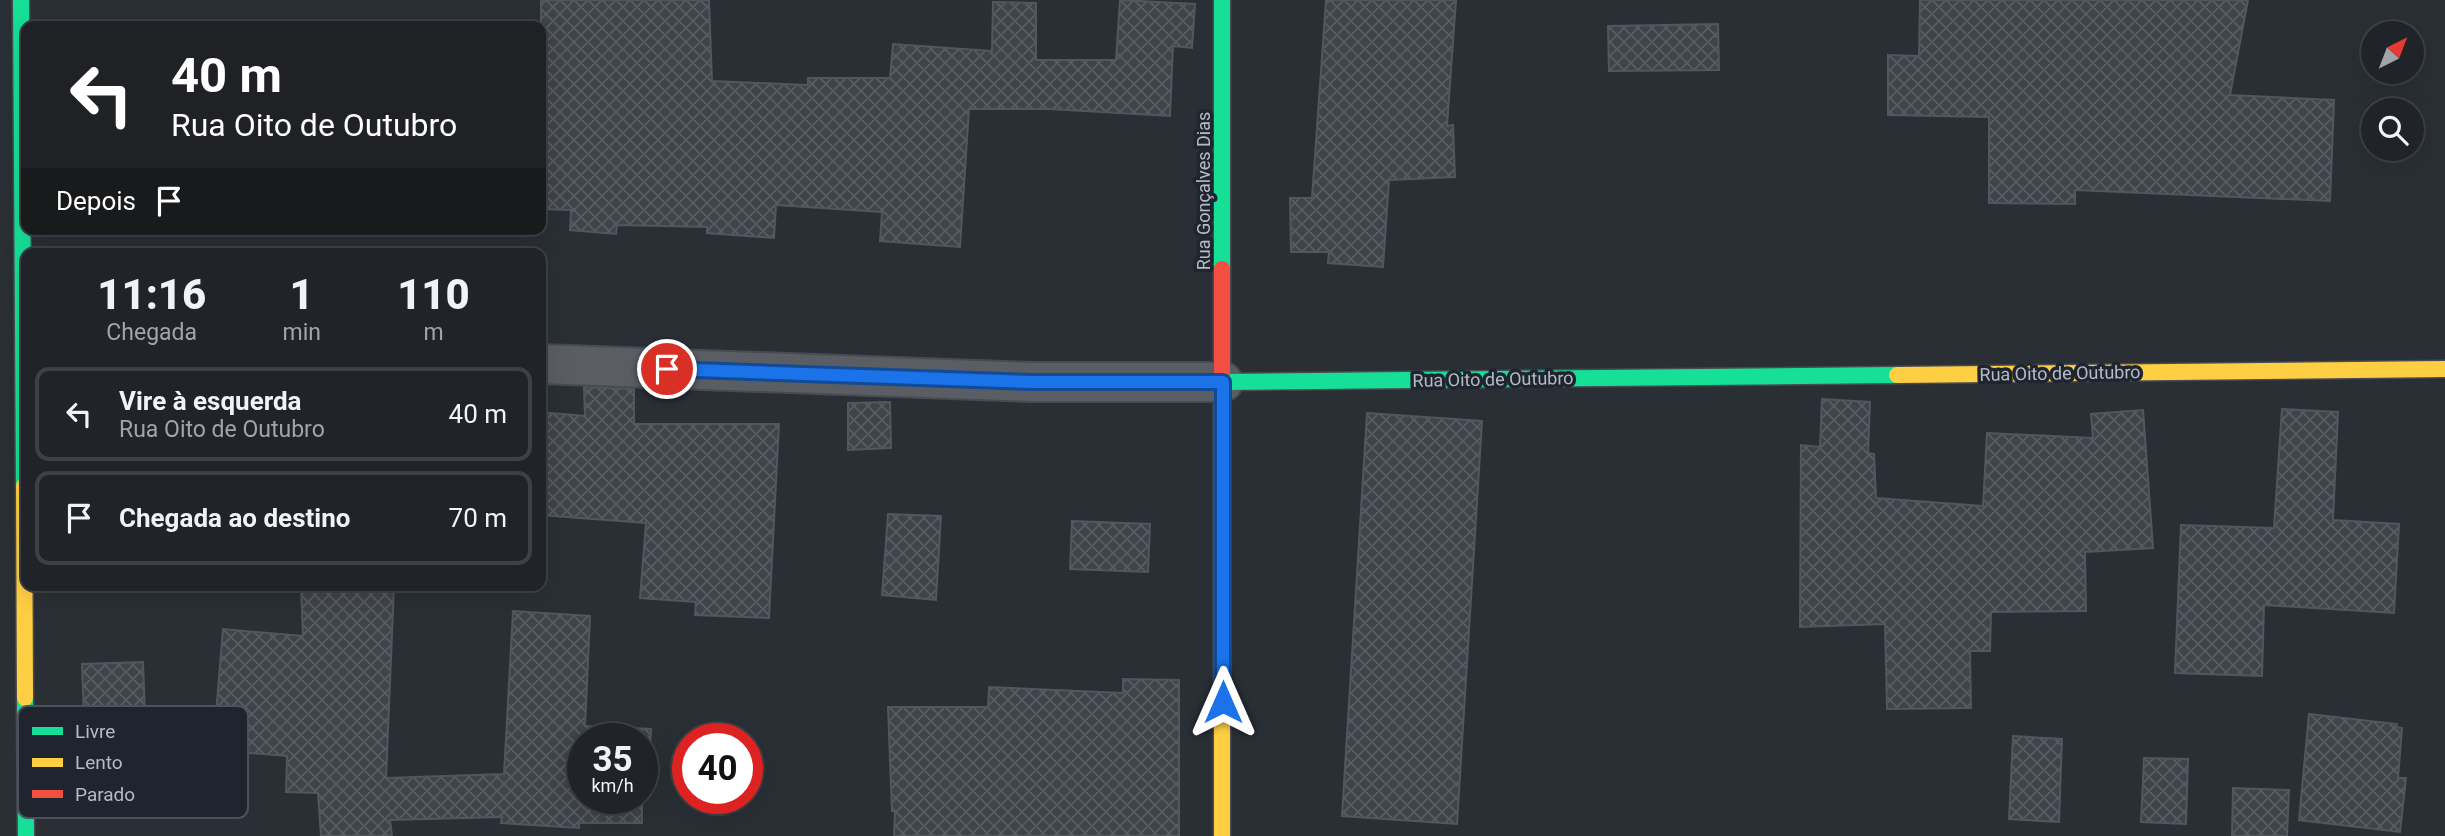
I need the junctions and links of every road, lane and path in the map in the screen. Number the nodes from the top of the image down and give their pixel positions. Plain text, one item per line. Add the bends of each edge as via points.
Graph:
1 (21, 0) edge
2 (1222, 0) edge
3 (17, 346) edge
4 (546, 364) edge
5 (2445, 369) edge
6 (1223, 382) junction
7 (21, 564) edge
8 (22, 591) edge
9 (24, 706) edge
10 (26, 818) edge
11 (26, 836) edge
12 (1222, 836) edge

1 - 3 street
2 - 6 street, Rua Gonçalves Dias
3 - 7 street
4 - 6 street, Rua Oito de Outubro via 1018,381
5 - 6 street, Rua Oito de Outubro
6 - 12 street, Rua Gonçalves Dias
8 - 9 street
10 - 11 street

